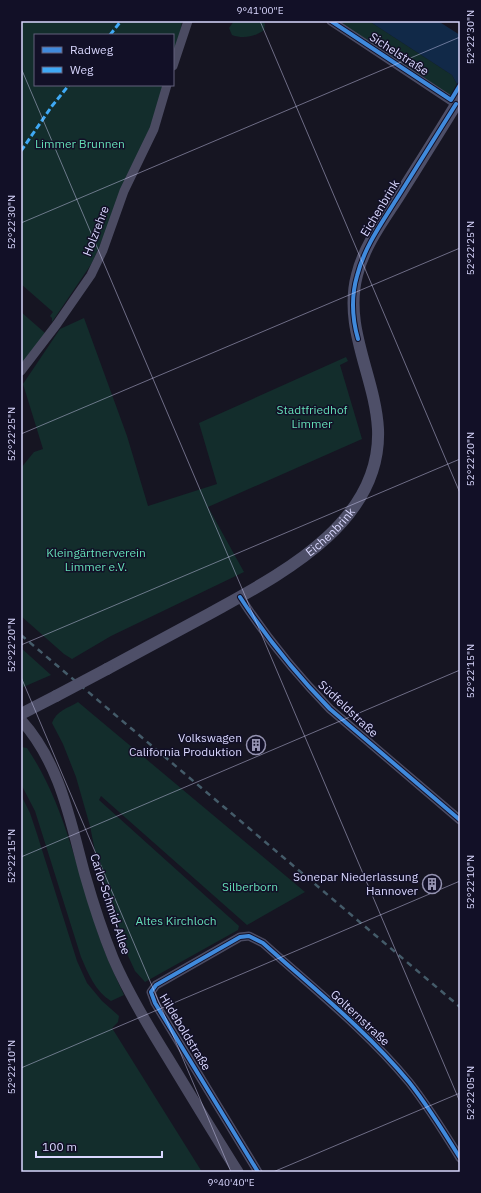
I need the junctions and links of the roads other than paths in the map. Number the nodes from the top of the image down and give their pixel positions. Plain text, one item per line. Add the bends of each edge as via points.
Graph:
1 (188, 21) edge
2 (331, 21) edge
3 (174, 63) edge
4 (167, 86) edge
5 (458, 101) edge
6 (21, 371) edge
7 (240, 597) junction
8 (21, 714) edge
9 (21, 720) edge
10 (460, 820) edge
11 (240, 937) joint
12 (460, 1158) edge
13 (238, 1172) edge
14 (258, 1172) edge

1 - 3 street
2 - 5 street, Sichelstraße
4 - 6 street, Holzrehre via 154,129 124,191 91,276
5 - 7 main road, Eichenbrink via 380,225 356,276 354,325 374,399 378,429 376,452 369,480 352,511 327,539
7 - 8 main road, Eichenbrink, bridge
7 - 10 street, Südfeldstraße via 268,637 325,703
9 - 13 street, Carlo-Schmid-Allee via 32,732 59,783 96,913 123,980 139,1011
11 - 12 street, Golternstraße via 249,936 263,943 377,1046 409,1082
11 - 14 street, Hildeboldstraße via 156,985 151,992 154,1003

